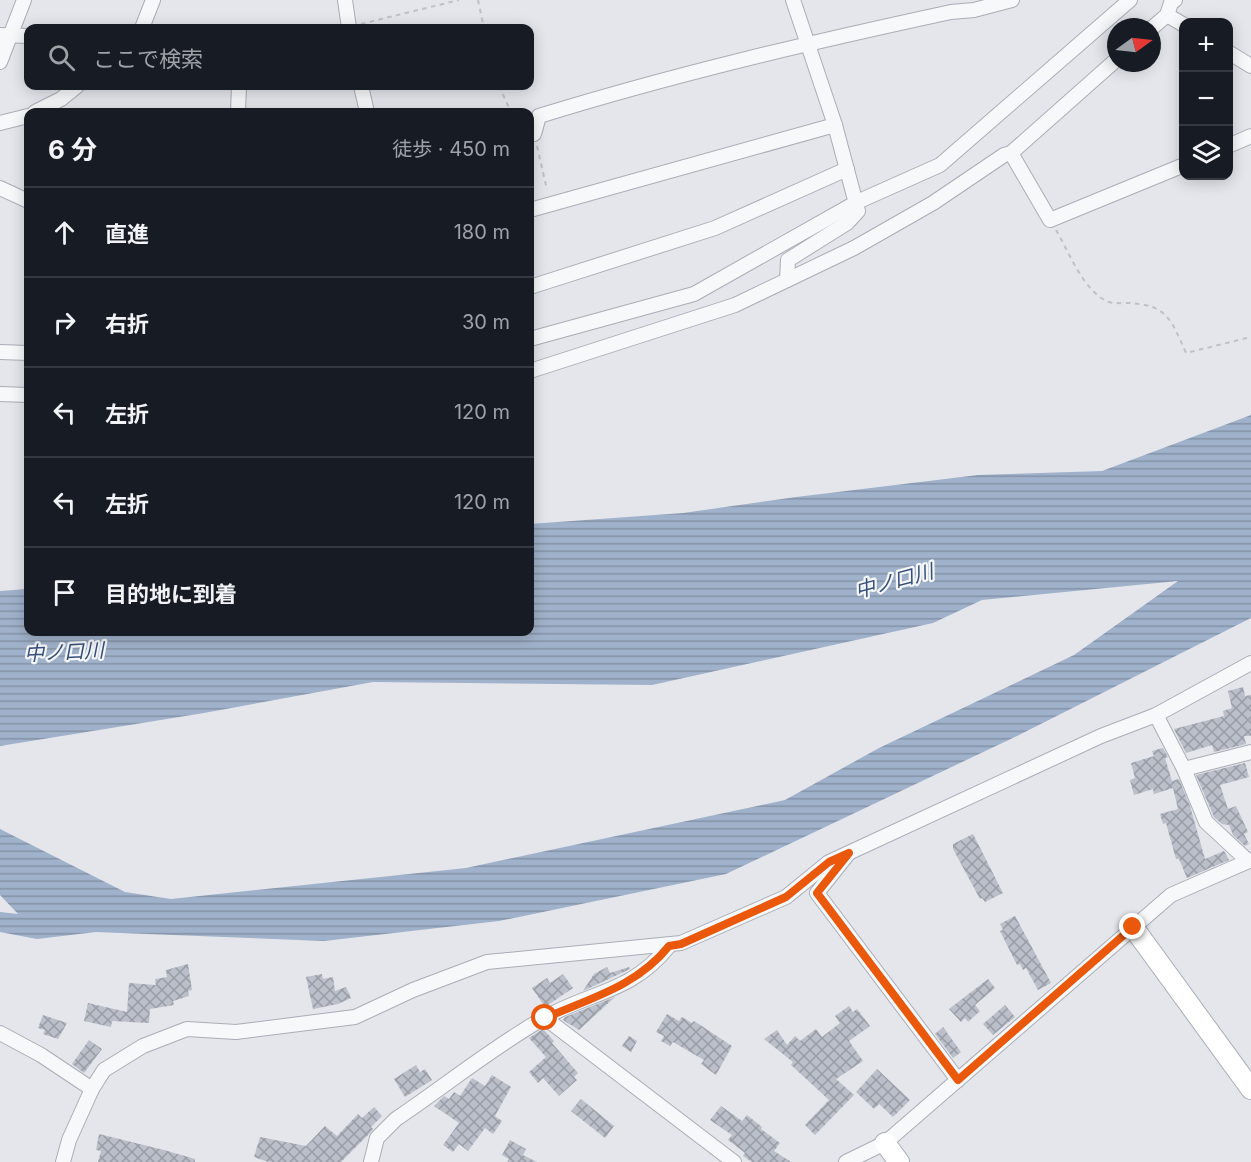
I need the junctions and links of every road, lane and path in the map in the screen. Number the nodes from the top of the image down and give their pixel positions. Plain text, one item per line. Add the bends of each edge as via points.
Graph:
1 (24, 0) edge
2 (153, 0) edge
3 (345, 0) edge
4 (459, 0) edge
5 (478, 0) edge
6 (793, 0) edge
7 (1012, 0) edge
8 (1130, 0) edge
9 (1171, 5) edge
10 (955, 6) edge
11 (1160, 18) edge
12 (1179, 18) edge
13 (144, 24) edge
14 (349, 24) edge
15 (361, 24) edge
16 (483, 24) edge
17 (6, 36) edge
18 (24, 36) edge
19 (807, 43) junction
20 (1233, 55) edge
21 (0, 62) edge
22 (1251, 66) edge
23 (1107, 68) edge
24 (72, 90) edge
25 (239, 90) edge
26 (362, 90) edge
27 (501, 90) edge
28 (43, 108) edge
29 (237, 108) edge
30 (366, 108) edge
31 (509, 108) edge
32 (24, 117) edge
33 (0, 123) edge
34 (835, 125) junction
35 (534, 134) joint
36 (1251, 136) edge
37 (1233, 144) edge
38 (1011, 153) junction
39 (1179, 167) edge
40 (847, 169) junction
41 (0, 188) edge
42 (24, 199) edge
43 (857, 202) junction
44 (550, 205) junction
45 (534, 209) edge
46 (1050, 220) junction
47 (787, 280) junction
48 (534, 286) edge
49 (1251, 337) edge
50 (534, 338) edge
51 (0, 352) edge
52 (24, 353) edge
53 (534, 370) edge
54 (24, 387) edge
55 (5, 394) edge
56 (24, 395) edge
57 (1251, 663) edge
58 (1156, 715) junction
59 (1251, 752) edge
60 (1184, 769) junction
61 (849, 853) junction
62 (1249, 861) edge
63 (1133, 927) junction
64 (669, 946) junction
65 (545, 1018) junction
66 (0, 1033) edge
67 (958, 1080) junction
68 (92, 1089) junction
69 (1251, 1089) edge
70 (885, 1143) junction
71 (63, 1162) edge
72 (371, 1162) edge
73 (734, 1162) edge
74 (846, 1162) edge
75 (899, 1162) edge

1 - 17 street
2 - 13 street
3 - 14 street
4 - 15 path
5 - 16 path
6 - 19 street
7 - 10 street
8 - 43 street via 940,165
9 - 11 street
9 - 12 street
10 - 19 street
17 - 18 street
17 - 21 street
19 - 34 street
19 - 35 street via 633,87 539,116
20 - 22 street
23 - 38 street
24 - 28 street
25 - 29 street
26 - 30 street
27 - 31 path
32 - 33 street
34 - 40 street
34 - 44 street
35 - 44 path
36 - 37 street
38 - 46 street
38 - 47 street via 854,248
39 - 46 street
40 - 43 street
40 - 48 street via 715,228
41 - 42 street
43 - 47 street via 858,211 847,223 788,260
43 - 50 street via 694,294
44 - 45 street
46 - 49 path via 1088,285 1107,302 1146,304 1161,309 1177,331 1186,353
47 - 53 street via 735,305
51 - 52 street
54 - 55 street
55 - 56 street
57 - 58 street
58 - 60 street
58 - 61 street via 1101,736
59 - 60 street
60 - 62 street via 1206,822
61 - 64 street via 829,862 786,897
61 - 67 street via 817,893
62 - 63 street via 1171,895
63 - 67 street
63 - 69 street
64 - 65 street via 653,966 626,984
64 - 68 street via 487,962 355,1017 236,1032 187,1029 142,1046 104,1070
65 - 72 street via 396,1119 377,1138
65 - 73 street
66 - 68 street via 41,1054
67 - 70 street
68 - 71 street
70 - 74 street
70 - 75 street

